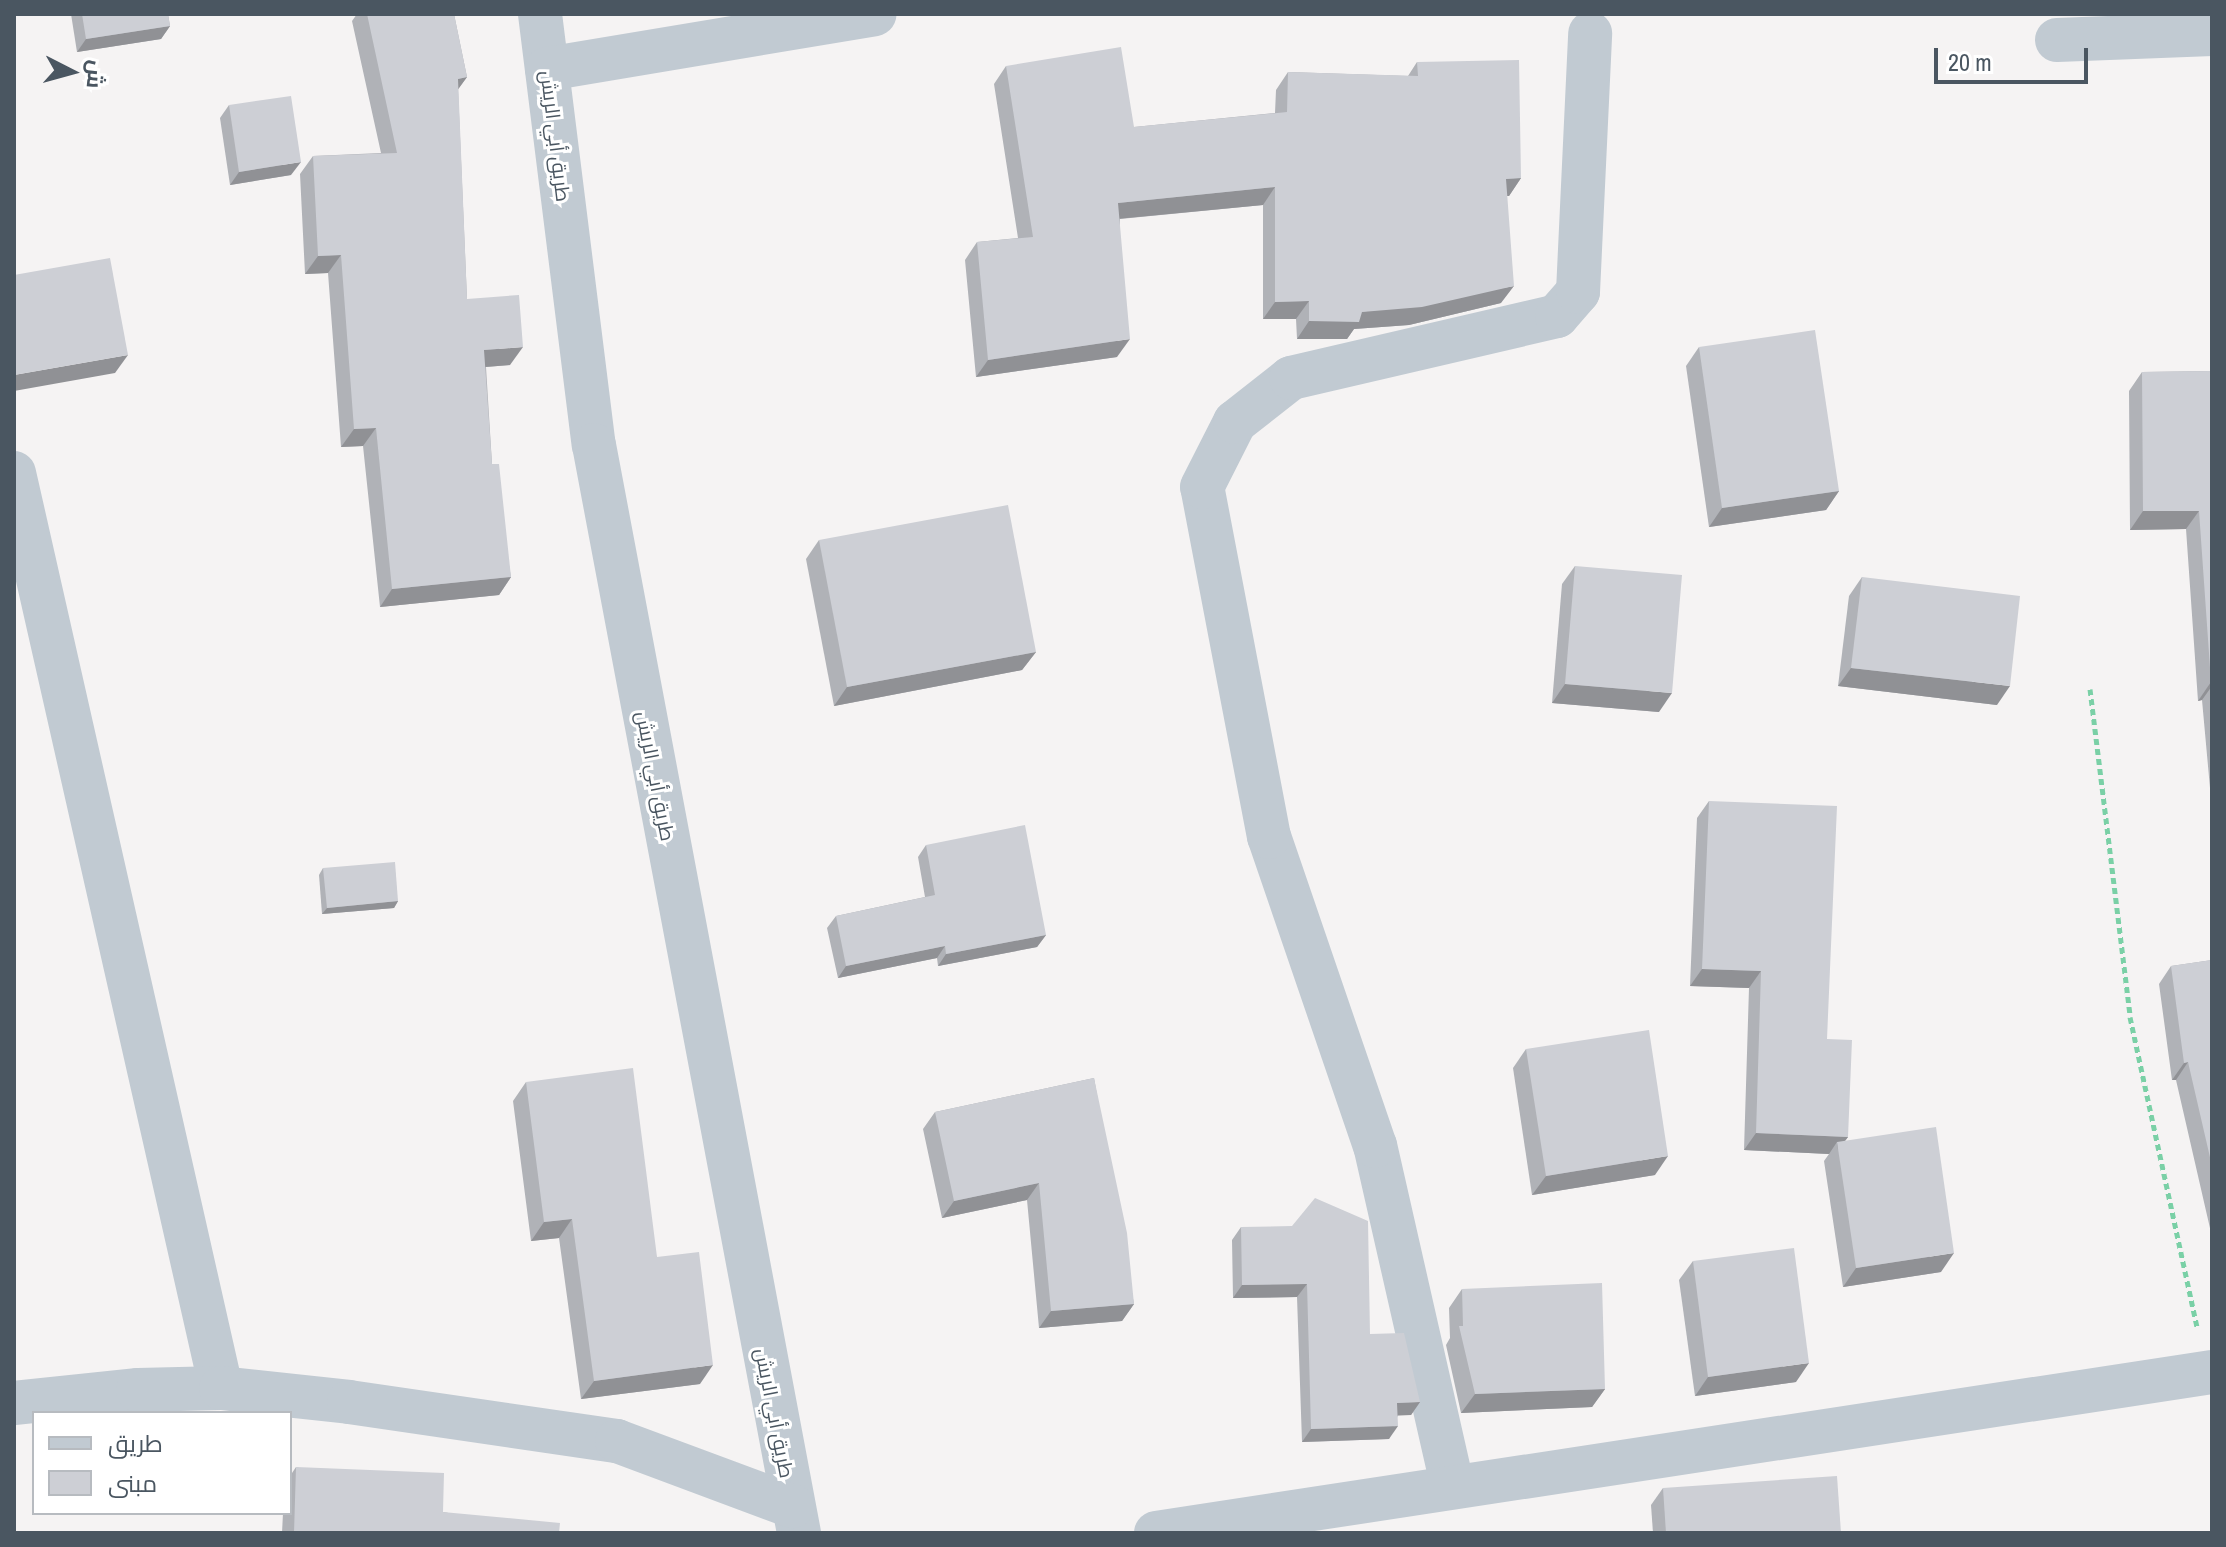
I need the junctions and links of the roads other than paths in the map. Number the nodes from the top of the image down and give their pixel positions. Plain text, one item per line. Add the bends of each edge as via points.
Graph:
1 (540, 14) edge
2 (874, 14) edge
3 (1590, 33) dead end
4 (2212, 34) edge
5 (2057, 40) dead end
6 (547, 69) junction
7 (14, 473) edge
8 (2209, 1372) edge
9 (221, 1388) junction
10 (14, 1403) edge
11 (1452, 1484) junction
12 (796, 1520) edge
13 (1156, 1533) edge

1 - 6 street, طريق أبي الريش
2 - 6 street
3 - 11 street via 1578,292 1557,316 1291,378 1235,422 1202,487 1269,837 1375,1146
4 - 5 street
6 - 12 street, طريق أبي الريش via 594,445
7 - 9 street
8 - 11 street
9 - 10 street via 138,1390
9 - 12 street via 617,1441
11 - 13 street

